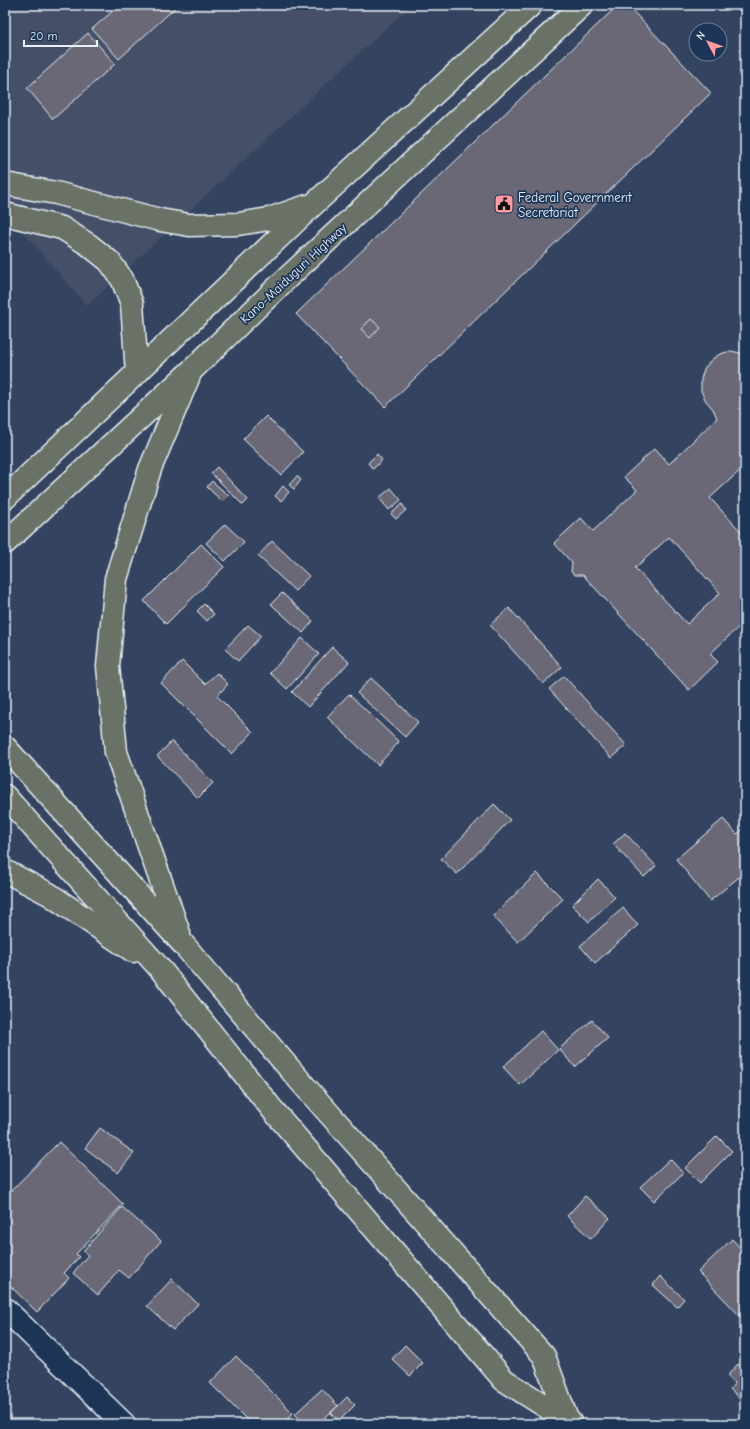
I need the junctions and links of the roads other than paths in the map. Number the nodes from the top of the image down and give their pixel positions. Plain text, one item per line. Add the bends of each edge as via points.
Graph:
1 (531, 5) edge
2 (582, 5) edge
3 (5, 184) edge
4 (314, 204) junction
5 (5, 214) edge
6 (192, 370) junction
7 (137, 373) junction
8 (5, 498) edge
9 (5, 543) edge
10 (5, 747) edge
11 (5, 796) edge
12 (5, 871) edge
13 (183, 944) junction
14 (162, 971) junction
15 (5, 1309) edge
16 (569, 1422) edge
17 (124, 1424) edge

1 - 4 highway
2 - 6 highway, Kano-Maiduguri Highway via 285,280
3 - 4 highway via 56,193 160,220 189,224 238,224 269,219
4 - 7 highway
5 - 7 highway via 62,228 90,245 109,261 122,279 132,304
6 - 9 highway, Kano-Maiduguri Highway
6 - 13 highway via 150,469 116,579 108,666 116,752
7 - 8 highway
10 - 13 highway
11 - 14 highway
12 - 14 highway via 49,894
13 - 16 highway via 296,1076 544,1356
14 - 16 highway via 272,1109 504,1380
15 - 17 street

